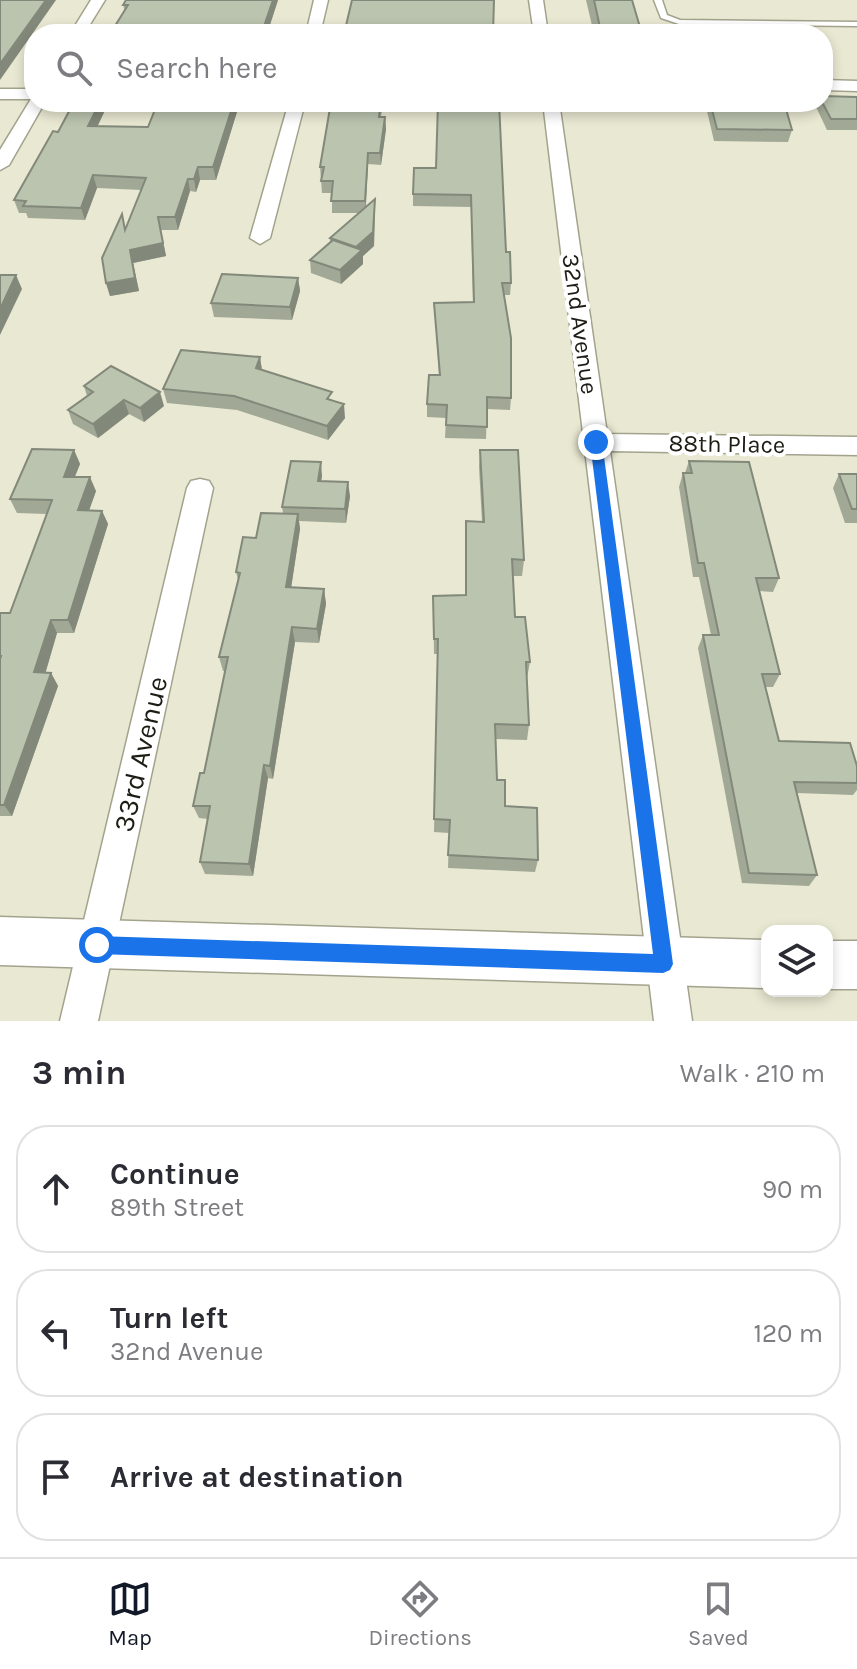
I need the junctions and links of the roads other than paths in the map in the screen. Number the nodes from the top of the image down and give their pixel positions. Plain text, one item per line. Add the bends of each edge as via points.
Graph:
1 (98, 0) edge
2 (321, 0) edge
3 (536, 0) edge
4 (658, 0) edge
5 (83, 24) edge
6 (315, 24) edge
7 (540, 24) edge
8 (857, 24) edge
9 (833, 85) edge
10 (857, 86) edge
11 (0, 94) edge
12 (24, 94) edge
13 (31, 112) edge
14 (294, 112) edge
15 (552, 112) edge
16 (0, 165) edge
17 (260, 238) dead end
18 (596, 442) junction
19 (857, 446) edge
20 (200, 488) dead end
21 (0, 941) edge
22 (97, 945) junction
23 (663, 964) junction
24 (761, 964) edge
25 (833, 965) edge
26 (857, 965) edge
27 (79, 1021) edge
28 (673, 1021) edge

1 - 5 street
2 - 6 street
3 - 7 street
4 - 8 lane via 664,16 679,22
9 - 10 street
11 - 12 street
13 - 16 street
14 - 17 street
15 - 18 street, 32nd Avenue
18 - 19 street, 88th Place
18 - 23 street, 32nd Avenue
20 - 22 street, 33rd Avenue
21 - 22 street
22 - 23 street
22 - 27 street, 33rd Avenue
23 - 24 street
23 - 28 street, 32nd Avenue
25 - 26 street

